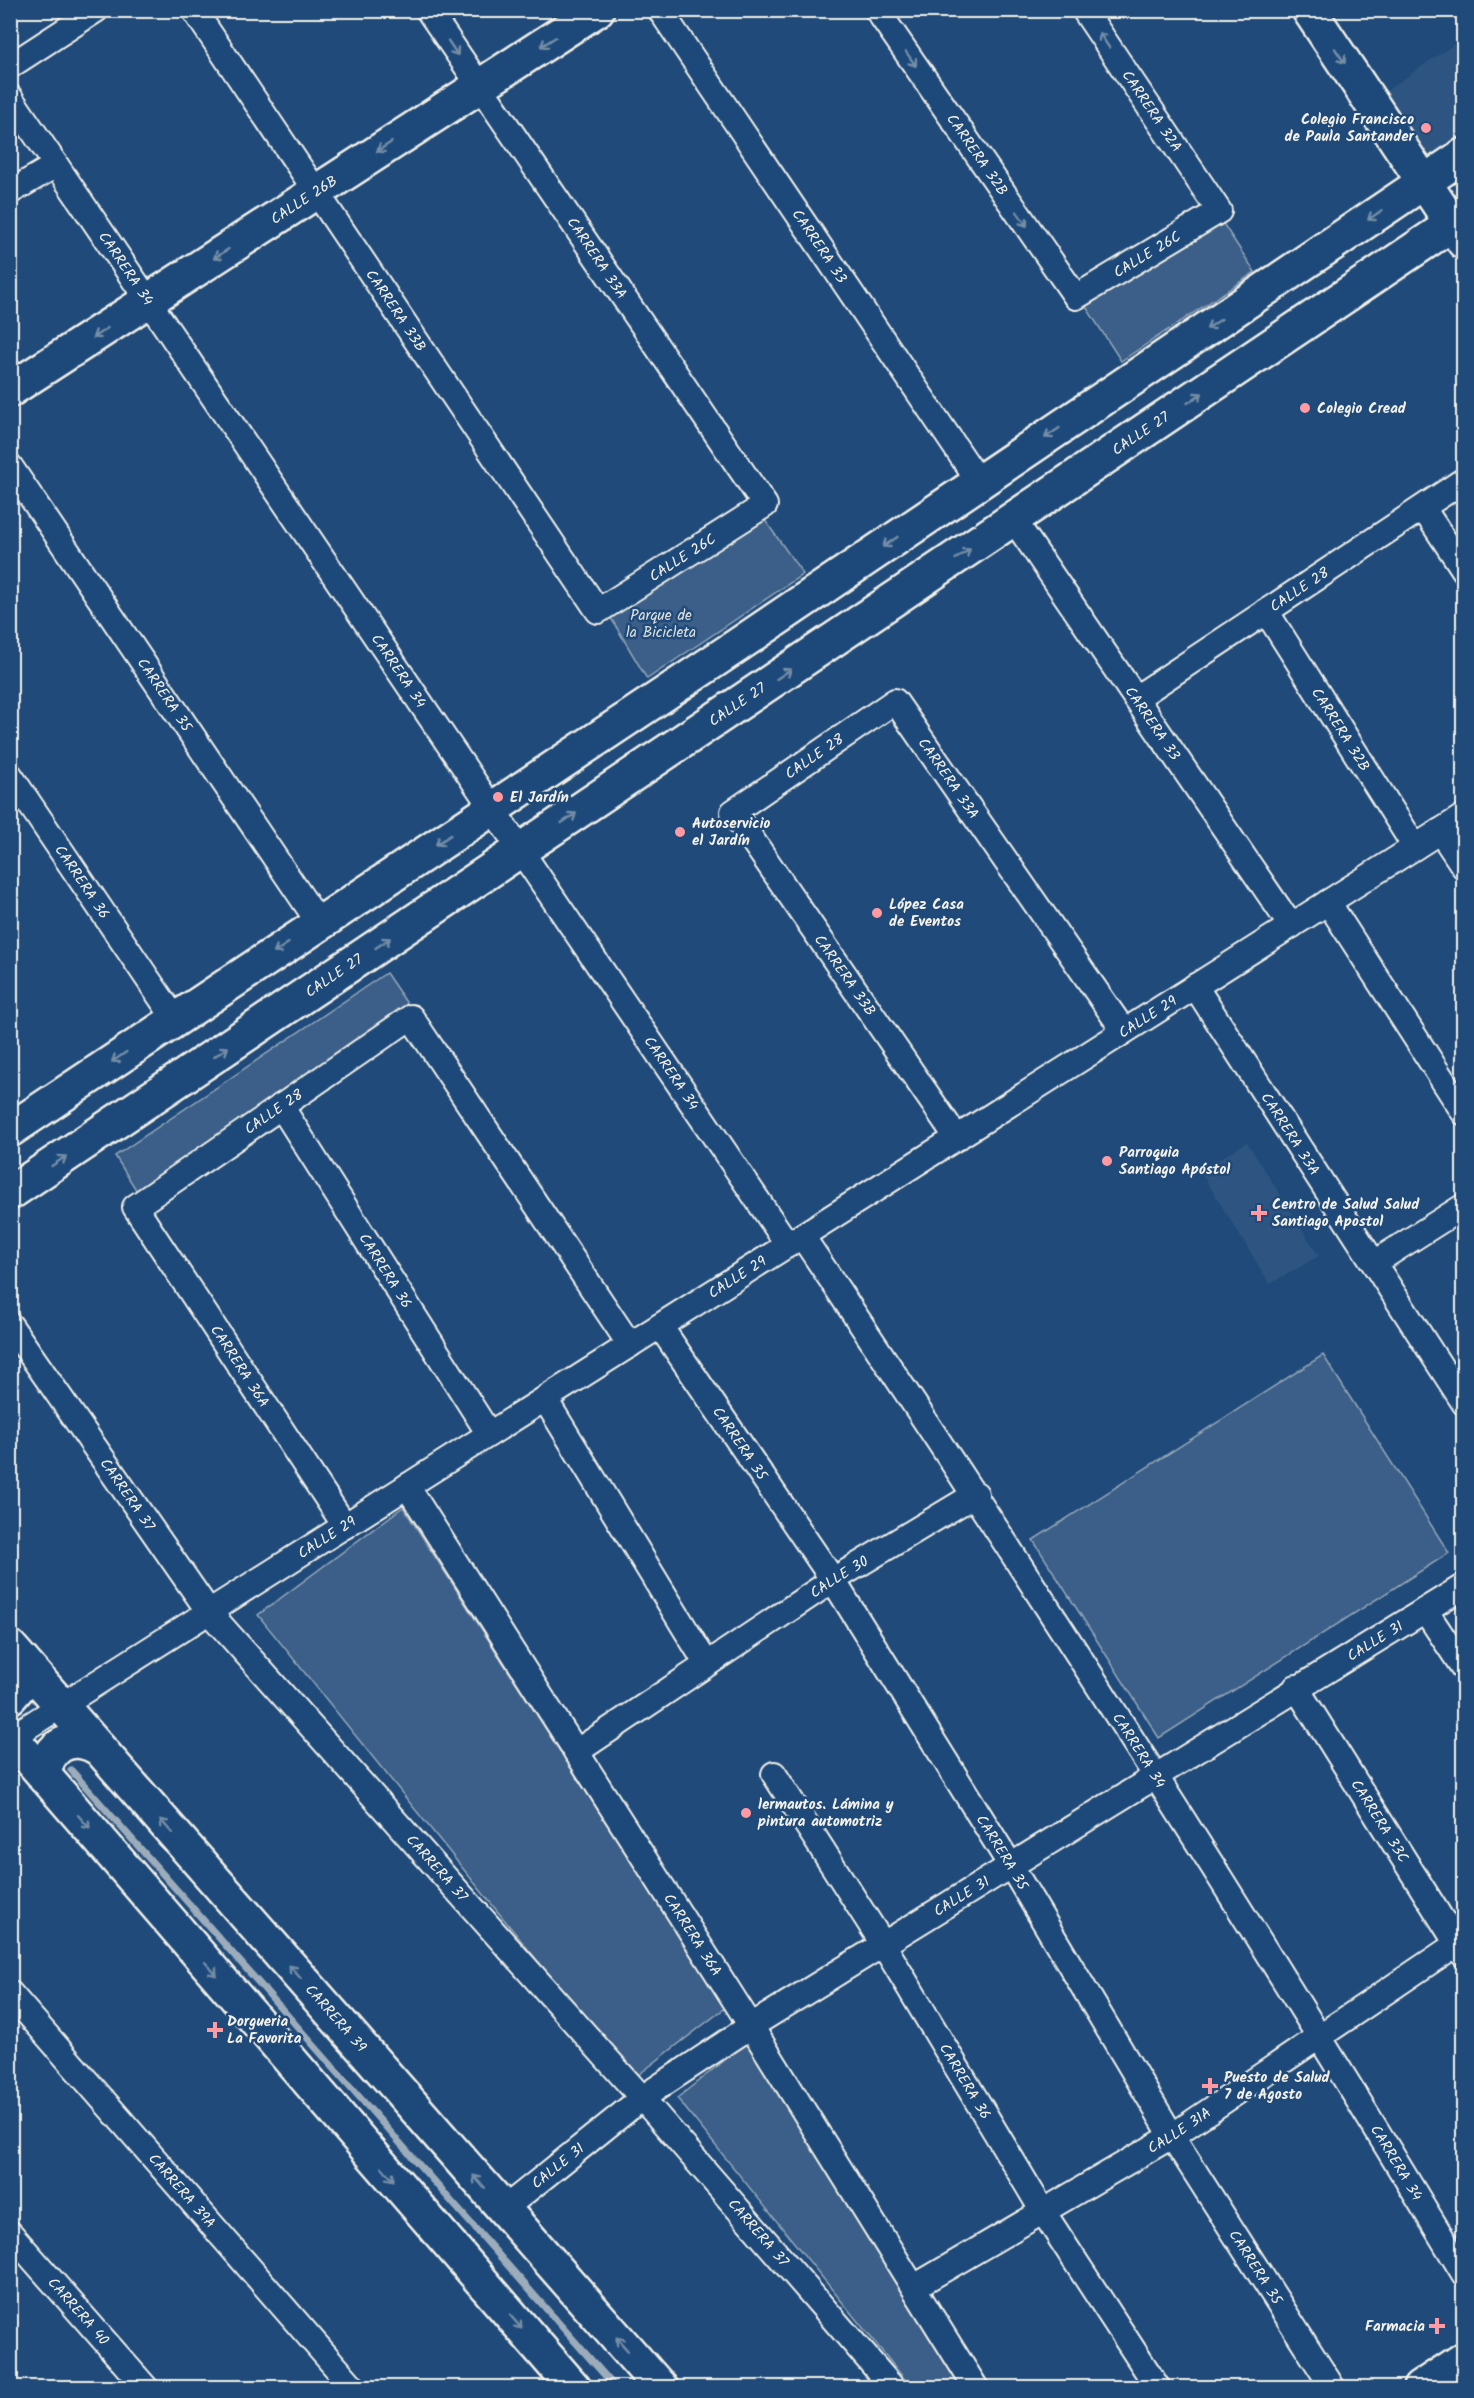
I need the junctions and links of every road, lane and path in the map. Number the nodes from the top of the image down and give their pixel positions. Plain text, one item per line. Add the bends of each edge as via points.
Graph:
1 (96, 10) edge
2 (194, 10) edge
3 (428, 10) edge
4 (597, 10) edge
5 (660, 10) edge
6 (877, 10) edge
7 (1084, 10) edge
8 (1309, 10) edge
9 (10, 66) edge
10 (479, 85) junction
11 (10, 97) edge
12 (1464, 155) edge
13 (57, 165) junction
14 (1424, 182) junction
15 (10, 192) edge
16 (314, 192) junction
17 (1219, 211) joint
18 (1460, 228) edge
19 (1076, 297) joint
20 (149, 301) junction
21 (10, 390) edge
22 (10, 466) edge
23 (1464, 480) edge
24 (979, 482) junction
25 (765, 505) joint
26 (1423, 508) junction
27 (1014, 520) junction
28 (1464, 570) edge
29 (598, 611) joint
30 (1266, 611) junction
31 (1136, 698) junction
32 (895, 700) joint
33 (10, 775) edge
34 (492, 807) junction
35 (733, 812) joint
36 (1464, 816) edge
37 (1440, 831) junction
38 (1415, 847) junction
39 (521, 850) junction
40 (1464, 867) edge
41 (1328, 902) junction
42 (319, 923) junction
43 (1291, 926) junction
44 (1195, 986) junction
45 (175, 1019) junction
46 (1124, 1031) junction
47 (281, 1106) junction
48 (1464, 1113) edge
49 (10, 1130) edge
50 (957, 1138) junction
51 (10, 1194) edge
52 (1464, 1206) edge
53 (135, 1207) joint
54 (795, 1240) junction
55 (1374, 1263) junction
56 (10, 1325) edge
57 (660, 1326) junction
58 (630, 1345) junction
59 (545, 1399) junction
60 (1464, 1403) edge
61 (489, 1434) junction
62 (407, 1486) junction
63 (976, 1494) junction
64 (345, 1526) junction
65 (833, 1580) junction
66 (1464, 1586) edge
67 (1425, 1610) junction
68 (209, 1612) junction
69 (17, 1654) edge
70 (706, 1664) junction
71 (1464, 1670) edge
72 (1296, 1687) junction
73 (10, 1697) edge
74 (61, 1706) junction
75 (11, 1737) edge
76 (96, 1747) junction
77 (576, 1752) junction
78 (774, 1774) dead end
79 (1158, 1776) junction
80 (45, 1778) junction
81 (1011, 1866) junction
82 (883, 1944) junction
83 (1461, 1946) edge
84 (10, 1993) edge
85 (751, 2026) junction
86 (1321, 2036) junction
87 (642, 2098) junction
88 (1172, 2136) junction
89 (504, 2209) junction
90 (1042, 2210) junction
91 (10, 2233) edge
92 (1464, 2274) edge
93 (914, 2287) junction
94 (1464, 2359) edge
95 (146, 2388) edge
96 (354, 2388) edge
97 (574, 2388) edge
98 (661, 2388) edge
99 (893, 2388) edge
100 (976, 2388) edge
101 (1158, 2388) edge
102 (1333, 2388) edge
103 (1420, 2388) edge

1 - 9 street
2 - 16 street, CARRERA 33B
3 -> 10 street, CARRERA 33A
4 -> 10 main road, CALLE 26B
5 - 24 street, CARRERA 33
6 -> 19 street, CARRERA 32B
17 -> 7 street, CARRERA 32A
8 -> 14 main road
10 -> 16 main road, CALLE 26B
10 - 25 street, CARRERA 33A
11 - 13 street, CARRERA 34
12 - 14 main road
13 - 15 street
13 - 20 street, CARRERA 34
14 - 18 main road
14 -> 24 main road
16 -> 20 main road, CALLE 26B
16 - 29 street, CARRERA 33B
17 - 19 street, CALLE 26C
27 -> 18 main road, CALLE 27
20 -> 21 main road, CALLE 26B
20 - 34 street, CARRERA 34
22 - 42 street, CARRERA 35
23 - 26 street, CALLE 28
24 -> 34 main road
25 - 29 street, CALLE 26C
26 - 28 street
26 - 30 street, CALLE 28
27 - 31 street, CARRERA 33
39 -> 27 main road, CALLE 27
30 - 31 street, CALLE 28
30 - 38 street, CARRERA 32B
31 - 43 street, CARRERA 33
32 - 35 street, CALLE 28
32 - 46 street, CARRERA 33A
33 - 45 street, CARRERA 36
34 - 39 street, CARRERA 34
34 -> 42 main road
35 - 50 street, CARRERA 33B
36 - 37 street, CALLE 29
37 - 38 street, CALLE 29
37 - 40 street
38 - 41 street, CALLE 29
51 -> 39 main road, CALLE 27
39 - 54 street, CARRERA 34
41 - 43 street, CALLE 29
41 - 48 street
42 -> 45 main road
43 - 44 street, CALLE 29
44 - 46 street, CALLE 29
44 - 55 street, CARRERA 33A
45 -> 49 main road
46 - 50 street, CALLE 29
47 - 53 street, CALLE 28
47 - 58 street, CALLE 28 via 411,1017
47 - 61 street, CARRERA 36
50 - 54 street, CALLE 29
52 - 55 street
53 - 64 street, CARRERA 36A
54 - 57 street, CALLE 29
54 - 63 street, CARRERA 34
55 - 60 street, CARRERA 33A
56 - 68 street, CARRERA 37
57 - 58 street, CALLE 29
57 - 65 street, CARRERA 35
58 - 59 street, CALLE 29
59 - 61 street, CALLE 29
59 - 70 street
61 - 62 street, CALLE 29
62 - 64 street, CALLE 29
62 - 77 street, CARRERA 36A
63 - 65 street, CALLE 30
63 - 79 street, CARRERA 34
64 - 68 street, CALLE 29
65 - 70 street, CALLE 30
65 - 81 street, CARRERA 35
66 - 67 street, CALLE 31
67 - 71 street
67 - 72 street, CALLE 31
68 - 74 street, CALLE 29
68 - 87 street, CARRERA 37
69 - 73 main road via 24,1681
69 - 74 main road, CARRERA 39
70 - 77 street, CALLE 30
72 - 79 street, CALLE 31
72 - 83 street, CARRERA 33C
74 - 75 street, CALLE 29
74 - 76 main road, CARRERA 39
75 - 80 main road
76 - 80 main road via 80,1740 56,1747 47,1761
89 -> 76 main road, CARRERA 39
77 - 85 street, CARRERA 36A
78 - 82 street, CARRERA 36
79 - 81 street, CALLE 31
79 - 86 street, CARRERA 34
80 -> 97 main road
81 - 82 street, CALLE 31
81 - 88 street, CARRERA 35
82 - 85 street, CALLE 31
82 - 90 street, CARRERA 36
83 - 86 street, CALLE 31A
84 - 96 street, CARRERA 39A
85 - 87 street, CALLE 31
85 - 93 street, CARRERA 36A
86 - 88 street, CALLE 31A
86 - 92 street, CARRERA 34
87 - 89 street, CALLE 31
87 - 99 street, CARRERA 37
88 - 90 street, CALLE 31A
88 - 102 street, CARRERA 35
98 -> 89 main road, CARRERA 39
90 - 93 street, CALLE 31A
90 - 101 street, CARRERA 36
91 - 95 street, CARRERA 40
93 - 100 street, CARRERA 36A
94 - 103 main road

